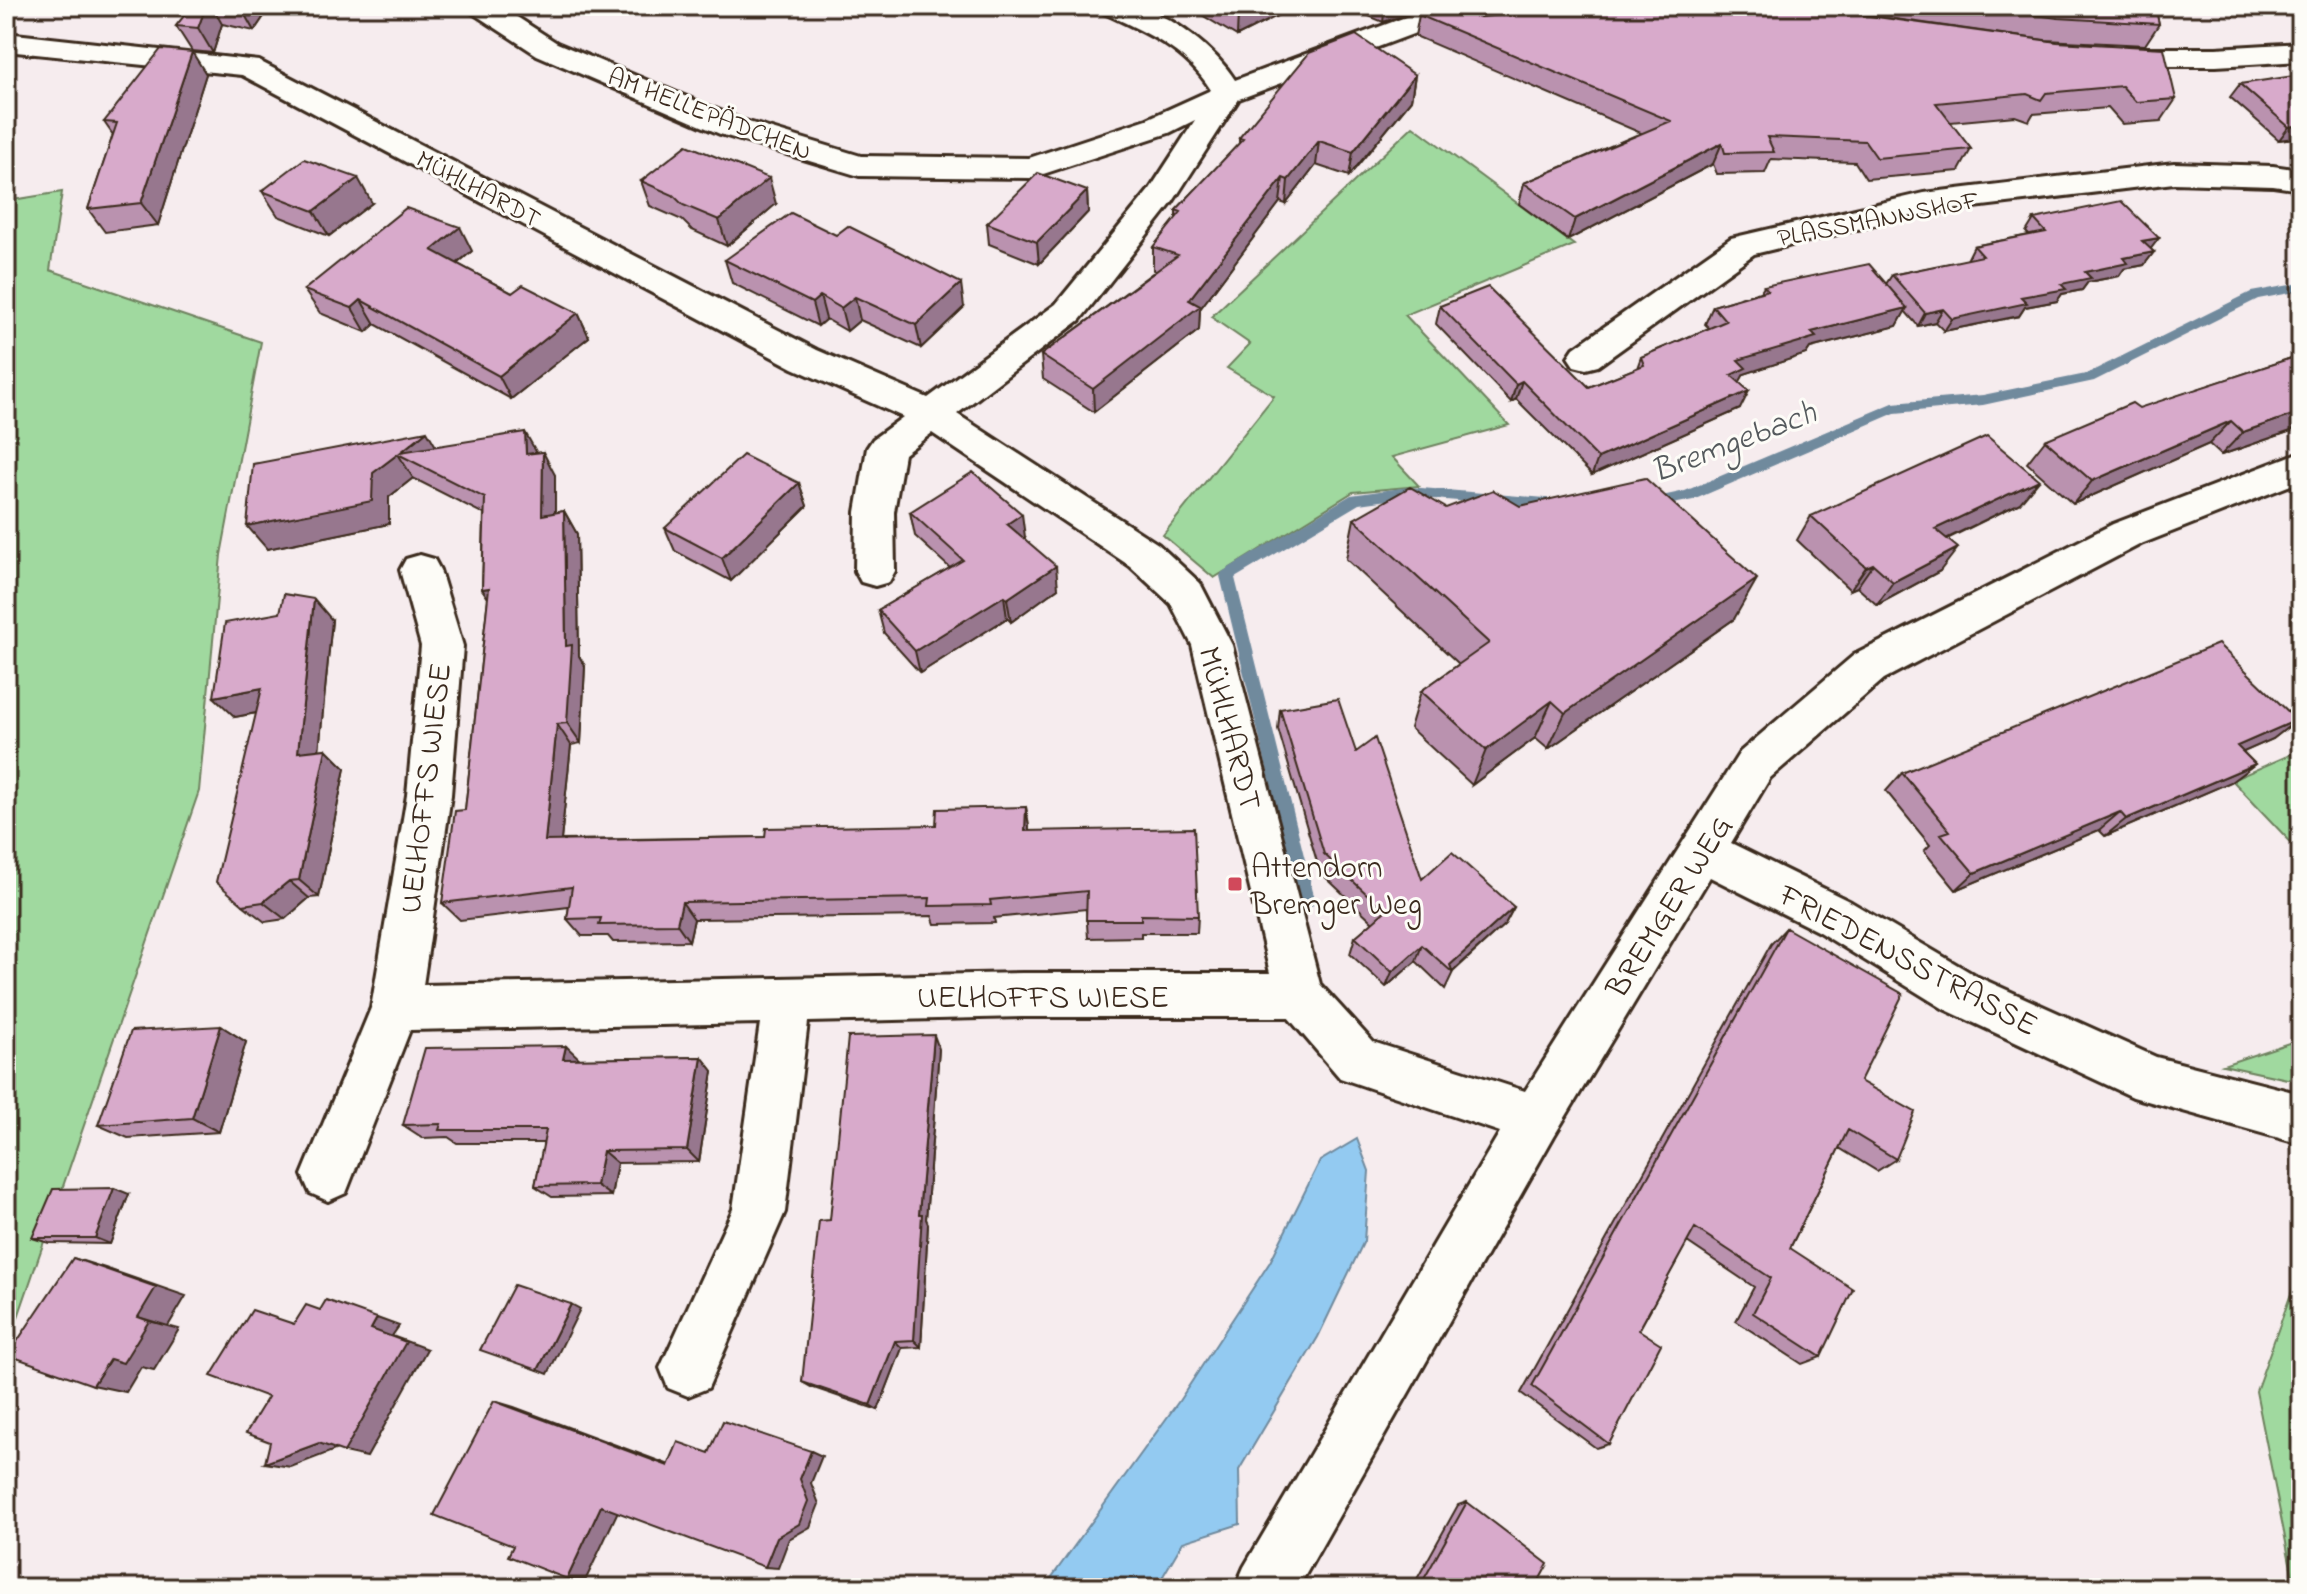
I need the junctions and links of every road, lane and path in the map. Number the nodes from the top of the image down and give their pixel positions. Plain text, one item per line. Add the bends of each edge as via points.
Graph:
1 (481, 6) edge
2 (1112, 6) edge
3 (1515, 6) edge
4 (6, 42) edge
5 (2301, 52) edge
6 (2087, 55) edge
7 (1228, 93) junction
8 (2301, 180) edge
9 (1586, 357) dead end
10 (930, 414) junction
11 (2301, 466) edge
12 (420, 570) dead end
13 (875, 571) dead end
14 (1702, 851) junction
15 (1299, 995) junction
16 (787, 999) junction
17 (395, 1008) junction
18 (1536, 1119) junction
19 (2301, 1119) edge
20 (328, 1175) dead end
21 (688, 1368) dead end
22 (1265, 1588) edge

1 - 7 street, AM HELLEPÄDCHEN via 547,49 731,127 859,166 1031,168 1158,126
2 - 7 street via 1177,39 1210,64
3 - 7 street, AM HELLEPÄDCHEN via 1432,17
4 - 10 street, MÜHLHARDT via 249,67 805,359
5 - 6 street
7 - 10 street via 1161,196 1068,312
8 - 9 street, PLASSMANNSHOF via 2174,173 1971,197 1924,203 1743,246
10 - 13 street via 886,448 875,512
10 - 15 street, MÜHLHARDT via 1144,555 1186,594 1212,645
11 - 14 street, BREMGER WEG via 2127,534 1869,667 1755,765
12 - 17 street, UELHOFFS WIESE via 442,646 429,795
14 - 18 street, BREMGER WEG
14 - 19 street, FRIEDENSSTRASSE via 1835,917 1961,993 2151,1080
15 - 16 street, UELHOFFS WIESE
15 - 18 street, MÜHLHARDT via 1357,1061
16 - 17 street, UELHOFFS WIESE
16 - 21 street via 759,1212
17 - 20 street, UELHOFFS WIESE
18 - 22 street, BREMGER WEG

